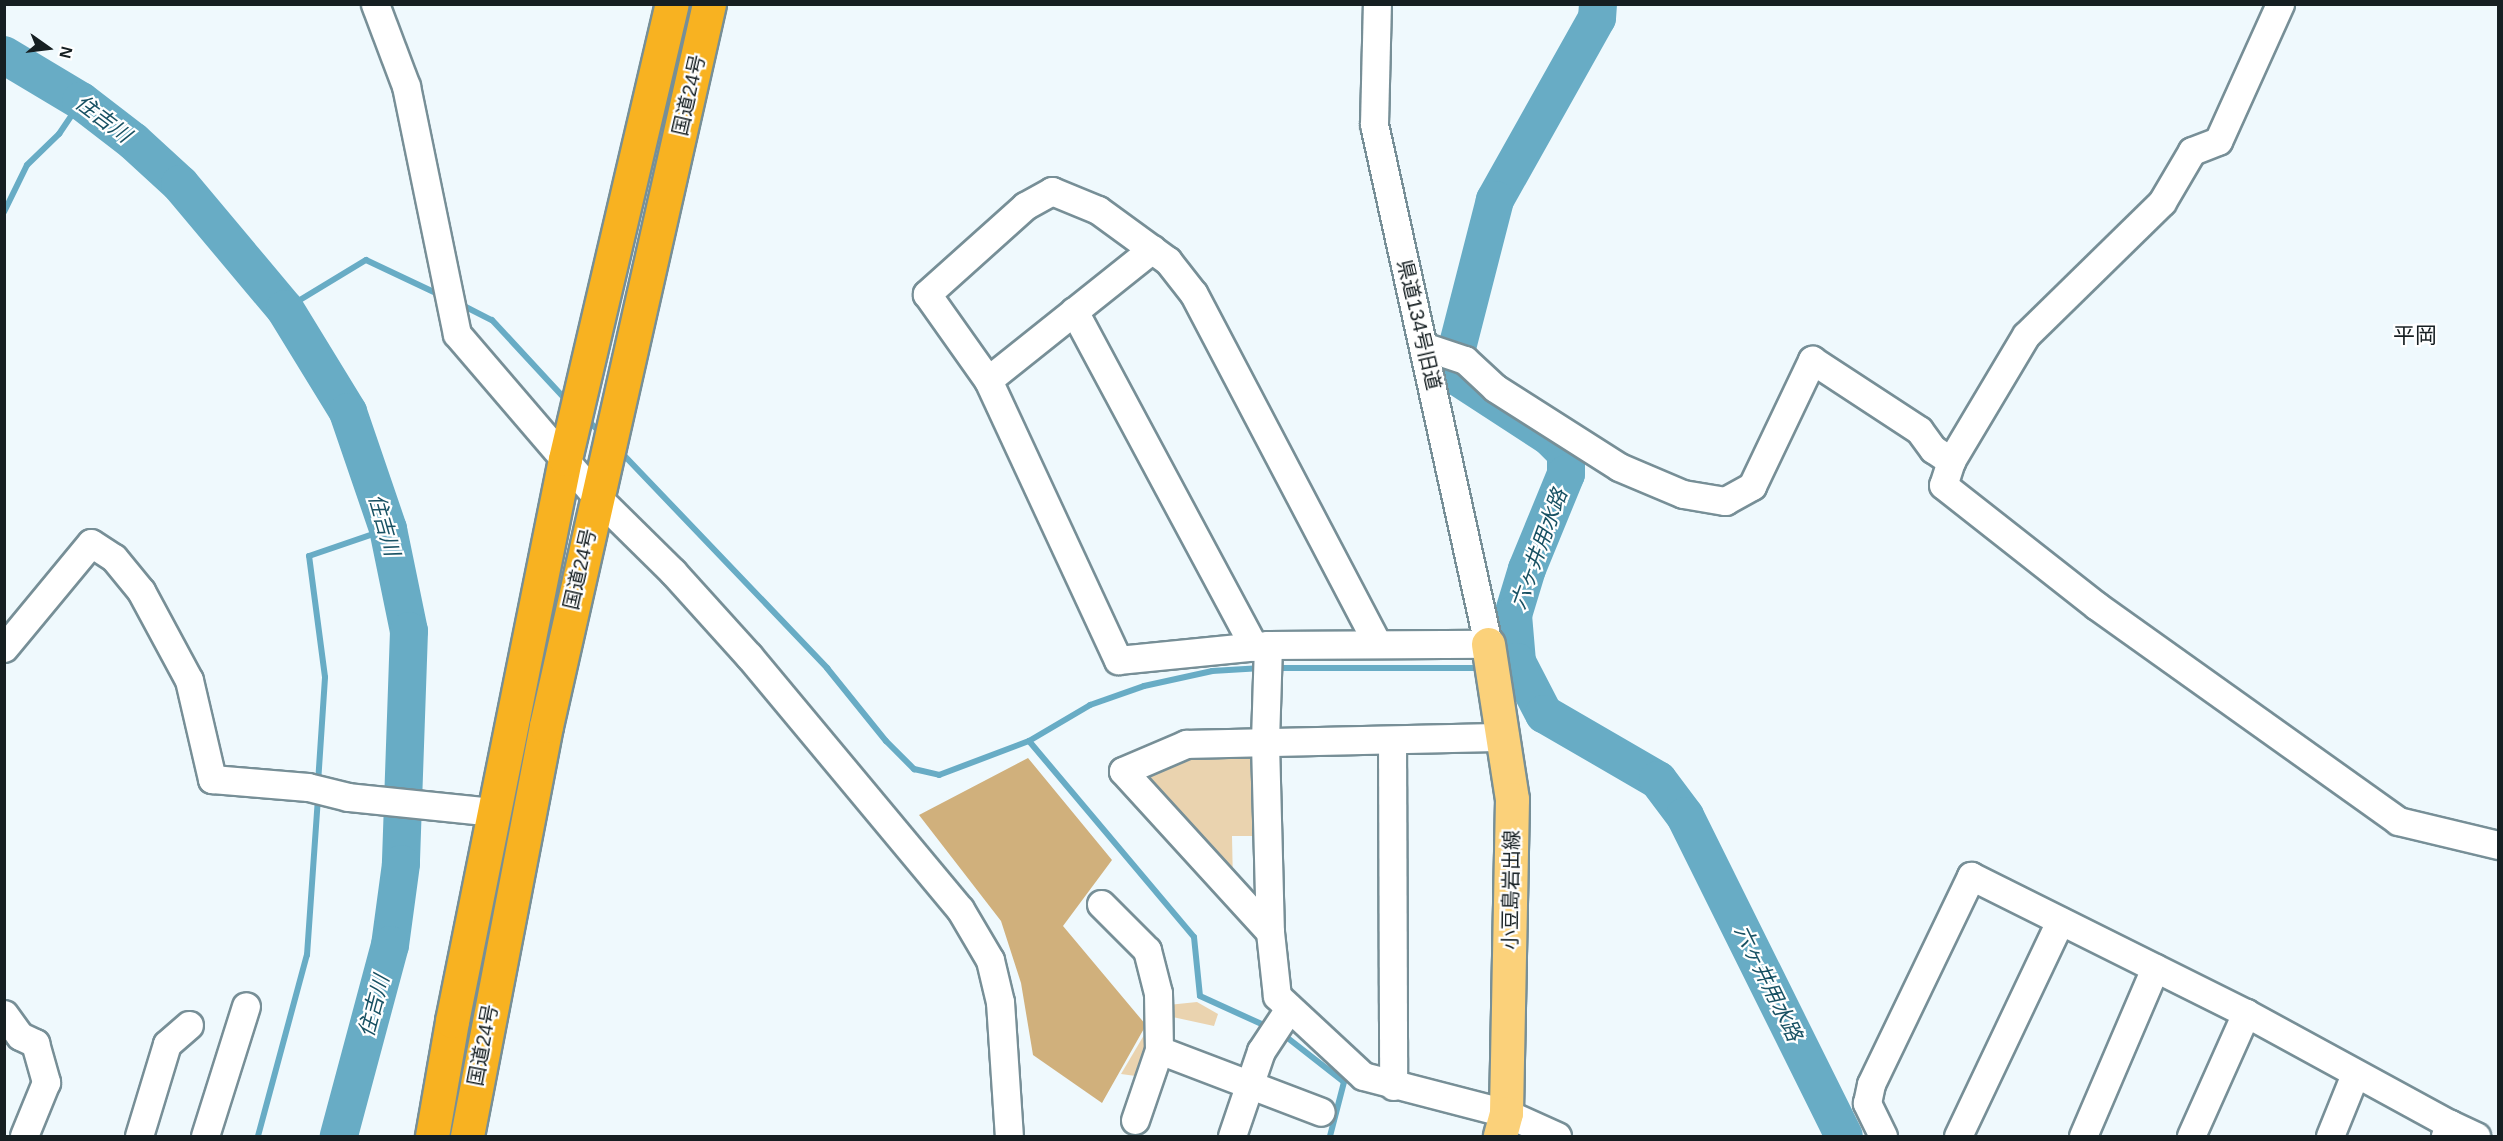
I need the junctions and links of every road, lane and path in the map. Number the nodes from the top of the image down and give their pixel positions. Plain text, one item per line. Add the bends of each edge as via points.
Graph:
1 (375, 4) edge
2 (672, 4) edge
3 (709, 4) edge
4 (1377, 4) edge
5 (2280, 4) edge
6 (1152, 249) junction
7 (1074, 311) junction
8 (1446, 353) junction
9 (988, 380) junction
10 (568, 445) junction
11 (1951, 460) junction
12 (596, 496) junction
13 (9, 633) edge
14 (1377, 643) junction
15 (1488, 644) junction
16 (1264, 658) junction
17 (1505, 737) junction
18 (1392, 740) junction
19 (1265, 743) junction
20 (493, 812) junction
21 (2499, 845) edge
22 (1101, 904) dead end
23 (2060, 921) junction
24 (1270, 932) junction
25 (2155, 968) junction
26 (246, 1006) dead end
27 (2246, 1013) junction
28 (4, 1014) edge
29 (1279, 1023) junction
30 (189, 1025) dead end
31 (1159, 1050) junction
32 (2355, 1074) junction
33 (1250, 1085) junction
34 (1393, 1086) junction
35 (1321, 1112) dead end
36 (1135, 1120) dead end
37 (1503, 1125) edge
38 (2447, 1130) edge
39 (24, 1137) edge
40 (139, 1137) edge
41 (205, 1137) edge
42 (432, 1137) edge
43 (467, 1137) edge
44 (1009, 1137) edge
45 (1232, 1137) edge
46 (1557, 1137) edge
47 (1882, 1137) edge
48 (1958, 1137) edge
49 (2083, 1137) edge
50 (2191, 1137) edge
51 (2330, 1137) edge
52 (2476, 1137) edge

1 - 10 street via 406,86 457,334
2 - 10 highway, 国道24号
3 - 12 highway, 国道24号
4 - 8 street, 県道134号旧道 via 1374,124
5 - 11 street via 2218,141 2192,151 2162,202 2026,335
6 - 7 street
6 - 9 street via 1098,210 1052,191 1025,207 927,294
6 - 14 street via 1168,261 1193,293
7 - 9 street
7 - 16 street
8 - 11 street via 1619,466 1683,494 1725,501 1752,486 1812,360 1919,430 1933,449
8 - 15 street, 県道134号旧道
9 - 16 street via 1118,660
10 - 12 street
10 - 20 highway, 国道24号
11 - 21 street via 1943,485 2235,707 2297,746 2398,821
12 - 43 highway, 国道24号 via 546,726
12 - 44 street via 673,572 749,656 960,909 990,960 1000,1002
13 - 20 street via 91,543 114,558 141,591 189,680 212,779 308,787 348,797
14 - 15 street
14 - 16 street
15 - 17 main road, 小豆島岩出線
16 - 19 street
17 - 18 street
17 - 37 main road, 小豆島岩出線 via 1512,799
18 - 19 street
18 - 34 street
19 - 24 street
19 - 24 street via 1186,744 1152,762 1123,771
20 - 42 highway, 国道24号
22 - 31 street via 1147,950 1158,993
23 - 25 street
23 - 47 street via 1971,876 1870,1084 1868,1103
23 - 48 street
24 - 29 street
25 - 27 street
25 - 49 street
26 - 41 street
27 - 32 street
27 - 50 street
28 - 39 street via 20,1036 35,1043 46,1082
29 - 33 street
29 - 34 street via 1363,1077
30 - 40 street via 167,1044
31 - 33 street
31 - 36 street
32 - 38 street
32 - 51 street
33 - 35 street
33 - 45 street
34 - 37 street
37 - 46 street
38 - 52 street

